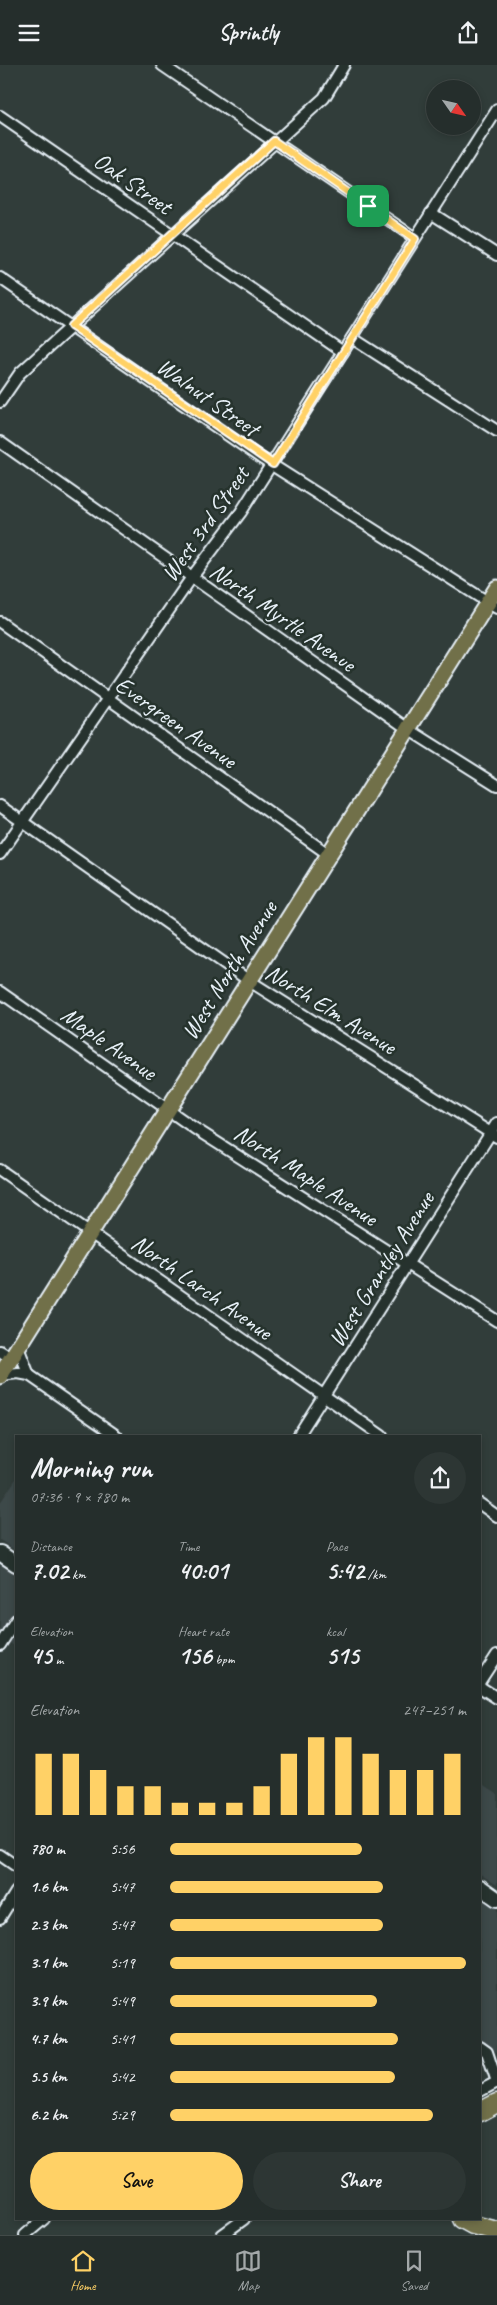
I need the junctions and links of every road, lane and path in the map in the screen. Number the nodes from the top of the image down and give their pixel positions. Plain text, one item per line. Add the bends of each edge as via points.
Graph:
1 (162, 65) edge
2 (344, 65) edge
3 (497, 110) edge
4 (0, 115) edge
5 (274, 141) junction
6 (431, 213) junction
7 (172, 234) junction
8 (415, 239) junction
9 (497, 255) edge
10 (0, 278) edge
11 (71, 326) junction
12 (352, 338) junction
13 (343, 352) junction
14 (0, 402) edge
15 (497, 431) edge
16 (0, 442) edge
17 (273, 464) junction
18 (192, 577) junction
19 (497, 588) edge
20 (493, 605) edge
21 (0, 622) edge
22 (108, 698) junction
23 (408, 729) junction
24 (497, 785) edge
25 (0, 806) edge
26 (22, 822) junction
27 (0, 854) edge
28 (328, 854) junction
29 (248, 980) junction
30 (0, 991) edge
31 (167, 1109) junction
32 (497, 1123) edge
33 (194, 1127) joint
34 (494, 1135) edge
35 (0, 1171) edge
36 (90, 1233) junction
37 (408, 1264) junction
38 (497, 1321) edge
39 (10, 1352) edge
40 (29, 1375) junction
41 (0, 1376) edge
42 (324, 1396) junction
43 (116, 1435) edge
44 (299, 1435) edge
45 (381, 1435) edge
46 (481, 1505) edge
47 (497, 1516) edge
48 (0, 1553) edge
49 (15, 1563) edge
50 (15, 1621) edge
51 (0, 1645) edge
52 (497, 1655) edge
53 (481, 1679) edge
54 (481, 1688) edge
55 (497, 1698) edge
56 (0, 1855) edge
57 (15, 1865) edge
58 (481, 1888) edge
59 (15, 1894) edge
60 (497, 1899) edge
61 (0, 1918) edge
62 (481, 2048) edge
63 (497, 2082) edge
64 (481, 2090) edge
65 (497, 2103) edge
66 (481, 2111) edge
67 (43, 2220) edge
68 (243, 2220) edge
69 (464, 2220) edge
70 (497, 2231) edge
71 (26, 2235) edge
72 (222, 2235) edge

1 - 5 street
2 - 5 street via 324,97
3 - 6 street, West 3rd Street
4 - 7 street, Oak Street
5 - 7 street
5 - 8 street
6 - 8 street, West 3rd Street
6 - 9 street
7 - 11 street
7 - 13 street, Oak Street
8 - 12 street, West 3rd Street
10 - 11 street, Walnut Street
11 - 14 street via 20,373
11 - 17 street, Walnut Street
12 - 13 street, West 3rd Street
12 - 15 street
13 - 17 street, West 3rd Street
16 - 18 street, North Myrtle Avenue
17 - 18 street, West 3rd Street
17 - 20 street, Walnut Street
18 - 22 street, West 3rd Street
18 - 23 street, North Myrtle Avenue
19 - 20 main road, West North Avenue
20 - 23 main road, West North Avenue
21 - 22 street, Evergreen Avenue
22 - 26 street, West 3rd Street
22 - 28 street, Evergreen Avenue
23 - 24 street, North Myrtle Avenue
23 - 28 main road, West North Avenue
25 - 26 street, North Elm Avenue
26 - 27 street, West 3rd Street
26 - 29 street, North Elm Avenue
28 - 29 main road, West North Avenue
29 - 31 main road, West North Avenue
29 - 34 street, North Elm Avenue
30 - 31 street, Maple Avenue
31 - 33 street, Maple Avenue
31 - 36 main road, West North Avenue
32 - 34 street, West Grantley Avenue
33 - 37 street, North Maple Avenue
34 - 37 street, West Grantley Avenue
35 - 36 street, North Larch Avenue
36 - 39 main road, West North Avenue
36 - 42 street, North Larch Avenue
37 - 38 street, North Maple Avenue
37 - 42 street, West Grantley Avenue
39 - 40 street
39 - 41 main road, West North Avenue
40 - 41 street
40 - 43 street
42 - 44 street, West Grantley Avenue
42 - 45 street, North Larch Avenue
46 - 47 street
48 - 49 main road
50 - 51 street
52 - 53 street
54 - 55 street
56 - 57 street
58 - 60 main road
59 - 61 street
62 - 63 street via 487,2052
63 - 64 street
65 - 66 highway
67 - 71 street
68 - 72 street
69 - 70 highway

